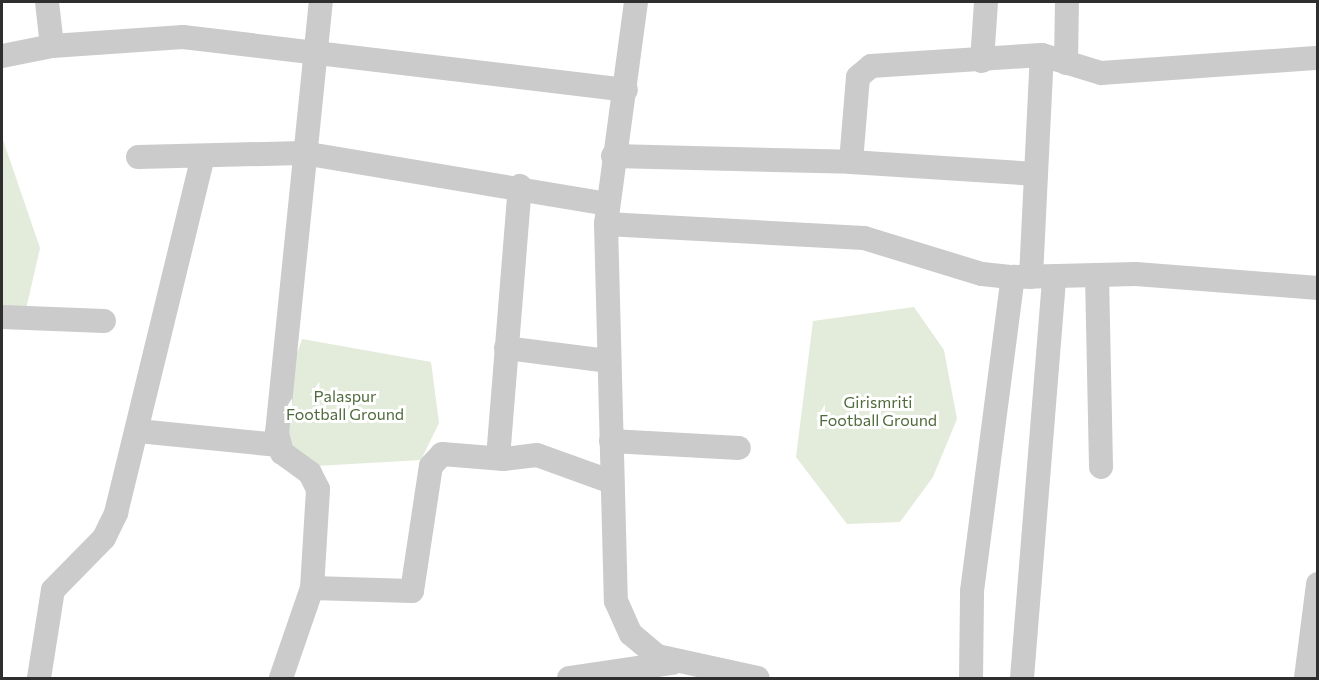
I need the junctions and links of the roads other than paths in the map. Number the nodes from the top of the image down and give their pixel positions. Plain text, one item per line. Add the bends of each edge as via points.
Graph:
1 (47, 2) edge
2 (321, 2) edge
3 (636, 2) edge
4 (986, 2) edge
5 (1067, 2) edge
6 (52, 46) junction
7 (313, 53) junction
8 (1042, 55) junction
9 (2, 56) edge
10 (1317, 58) edge
11 (982, 61) junction
12 (1066, 63) junction
13 (626, 90) junction
14 (303, 153) junction
15 (203, 156) junction
16 (613, 156) junction
17 (138, 157) dead end
18 (851, 162) junction
19 (1036, 174) junction
20 (519, 186) junction
21 (607, 214) junction
22 (1097, 275) junction
23 (1033, 277) junction
24 (1317, 288) edge
25 (2, 317) edge
26 (104, 321) dead end
27 (507, 348) junction
28 (609, 361) junction
29 (138, 431) junction
30 (611, 441) junction
31 (278, 445) junction
32 (739, 448) dead end
33 (498, 459) junction
34 (1101, 467) dead end
35 (612, 482) junction
36 (1317, 584) edge
37 (312, 588) junction
38 (672, 663) junction
39 (39, 678) edge
40 (281, 678) edge
41 (569, 678) edge
42 (758, 678) edge
43 (975, 678) edge
44 (1022, 678) edge
45 (1306, 678) edge

1 - 6 street
2 - 7 street
3 - 13 street
4 - 11 street
5 - 12 street
6 - 7 street via 171,36
6 - 9 street
7 - 13 street
7 - 14 street
8 - 11 street
8 - 12 street
8 - 19 street
10 - 12 street via 1112,72
11 - 18 street via 862,70
13 - 16 street
14 - 15 street
14 - 20 street
14 - 31 street
15 - 17 street
15 - 29 street
16 - 18 street
16 - 21 street
18 - 19 street
19 - 23 street
20 - 21 street
20 - 27 street
21 - 23 street via 864,238 982,274
21 - 28 street
22 - 23 street
22 - 24 street
22 - 34 street
23 - 43 street via 972,591
23 - 44 street
25 - 26 street
27 - 28 street
27 - 33 street
28 - 30 street
29 - 31 street
29 - 39 street via 110,528 53,590
30 - 32 street
30 - 35 street
31 - 37 street via 316,480
33 - 35 street via 537,455
33 - 37 street via 434,457 412,591
35 - 38 street via 614,581 621,617 642,645
36 - 45 street
37 - 40 street
38 - 41 street
38 - 42 street

